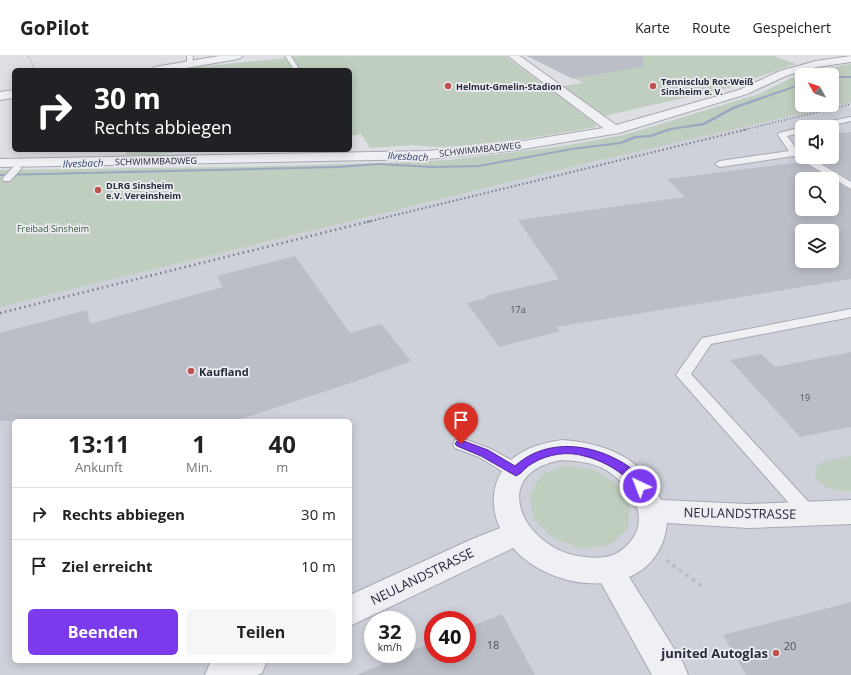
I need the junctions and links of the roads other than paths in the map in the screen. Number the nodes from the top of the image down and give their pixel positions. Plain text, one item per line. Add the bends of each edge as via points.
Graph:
1 (238, 56) edge
2 (288, 56) edge
3 (513, 56) edge
4 (851, 59) edge
5 (190, 60) edge
6 (295, 67) dead end
7 (162, 68) edge
8 (12, 94) edge
9 (0, 96) edge
10 (851, 119) edge
11 (839, 122) edge
12 (614, 130) junction
13 (795, 132) edge
14 (795, 149) edge
15 (795, 156) edge
16 (0, 163) edge
17 (720, 164) dead end
18 (815, 164) edge
19 (17, 168) dead end
20 (8, 179) dead end
21 (850, 185) edge
22 (851, 313) edge
23 (461, 444) dead end
24 (516, 471) junction
25 (652, 511) junction
26 (851, 512) edge
27 (809, 514) junction
28 (517, 534) junction
29 (609, 570) junction
30 (352, 610) edge
31 (671, 675) edge

1 - 5 street
2 - 6 lane
3 - 12 street
4 - 12 street, SCHWIMMBADWEG via 816,64 784,73 743,92
5 - 7 street
8 - 9 street
10 - 11 lane
12 - 16 street, SCHWIMMBADWEG via 517,146 428,155
13 - 14 lane via 782,135
15 - 17 lane
18 - 21 lane
19 - 20 lane
22 - 27 lane via 707,342 683,375
23 - 24 lane via 485,453
24 - 25 street via 528,460 544,453 562,450 602,456 635,478 646,494
24 - 28 street via 508,485 505,500
25 - 27 street, NEULANDSTRASSE via 748,516
25 - 29 street via 653,530 645,548 630,562
26 - 27 street, NEULANDSTRASSE
28 - 29 street via 547,560 567,568
28 - 30 street, NEULANDSTRASSE
29 - 31 street

